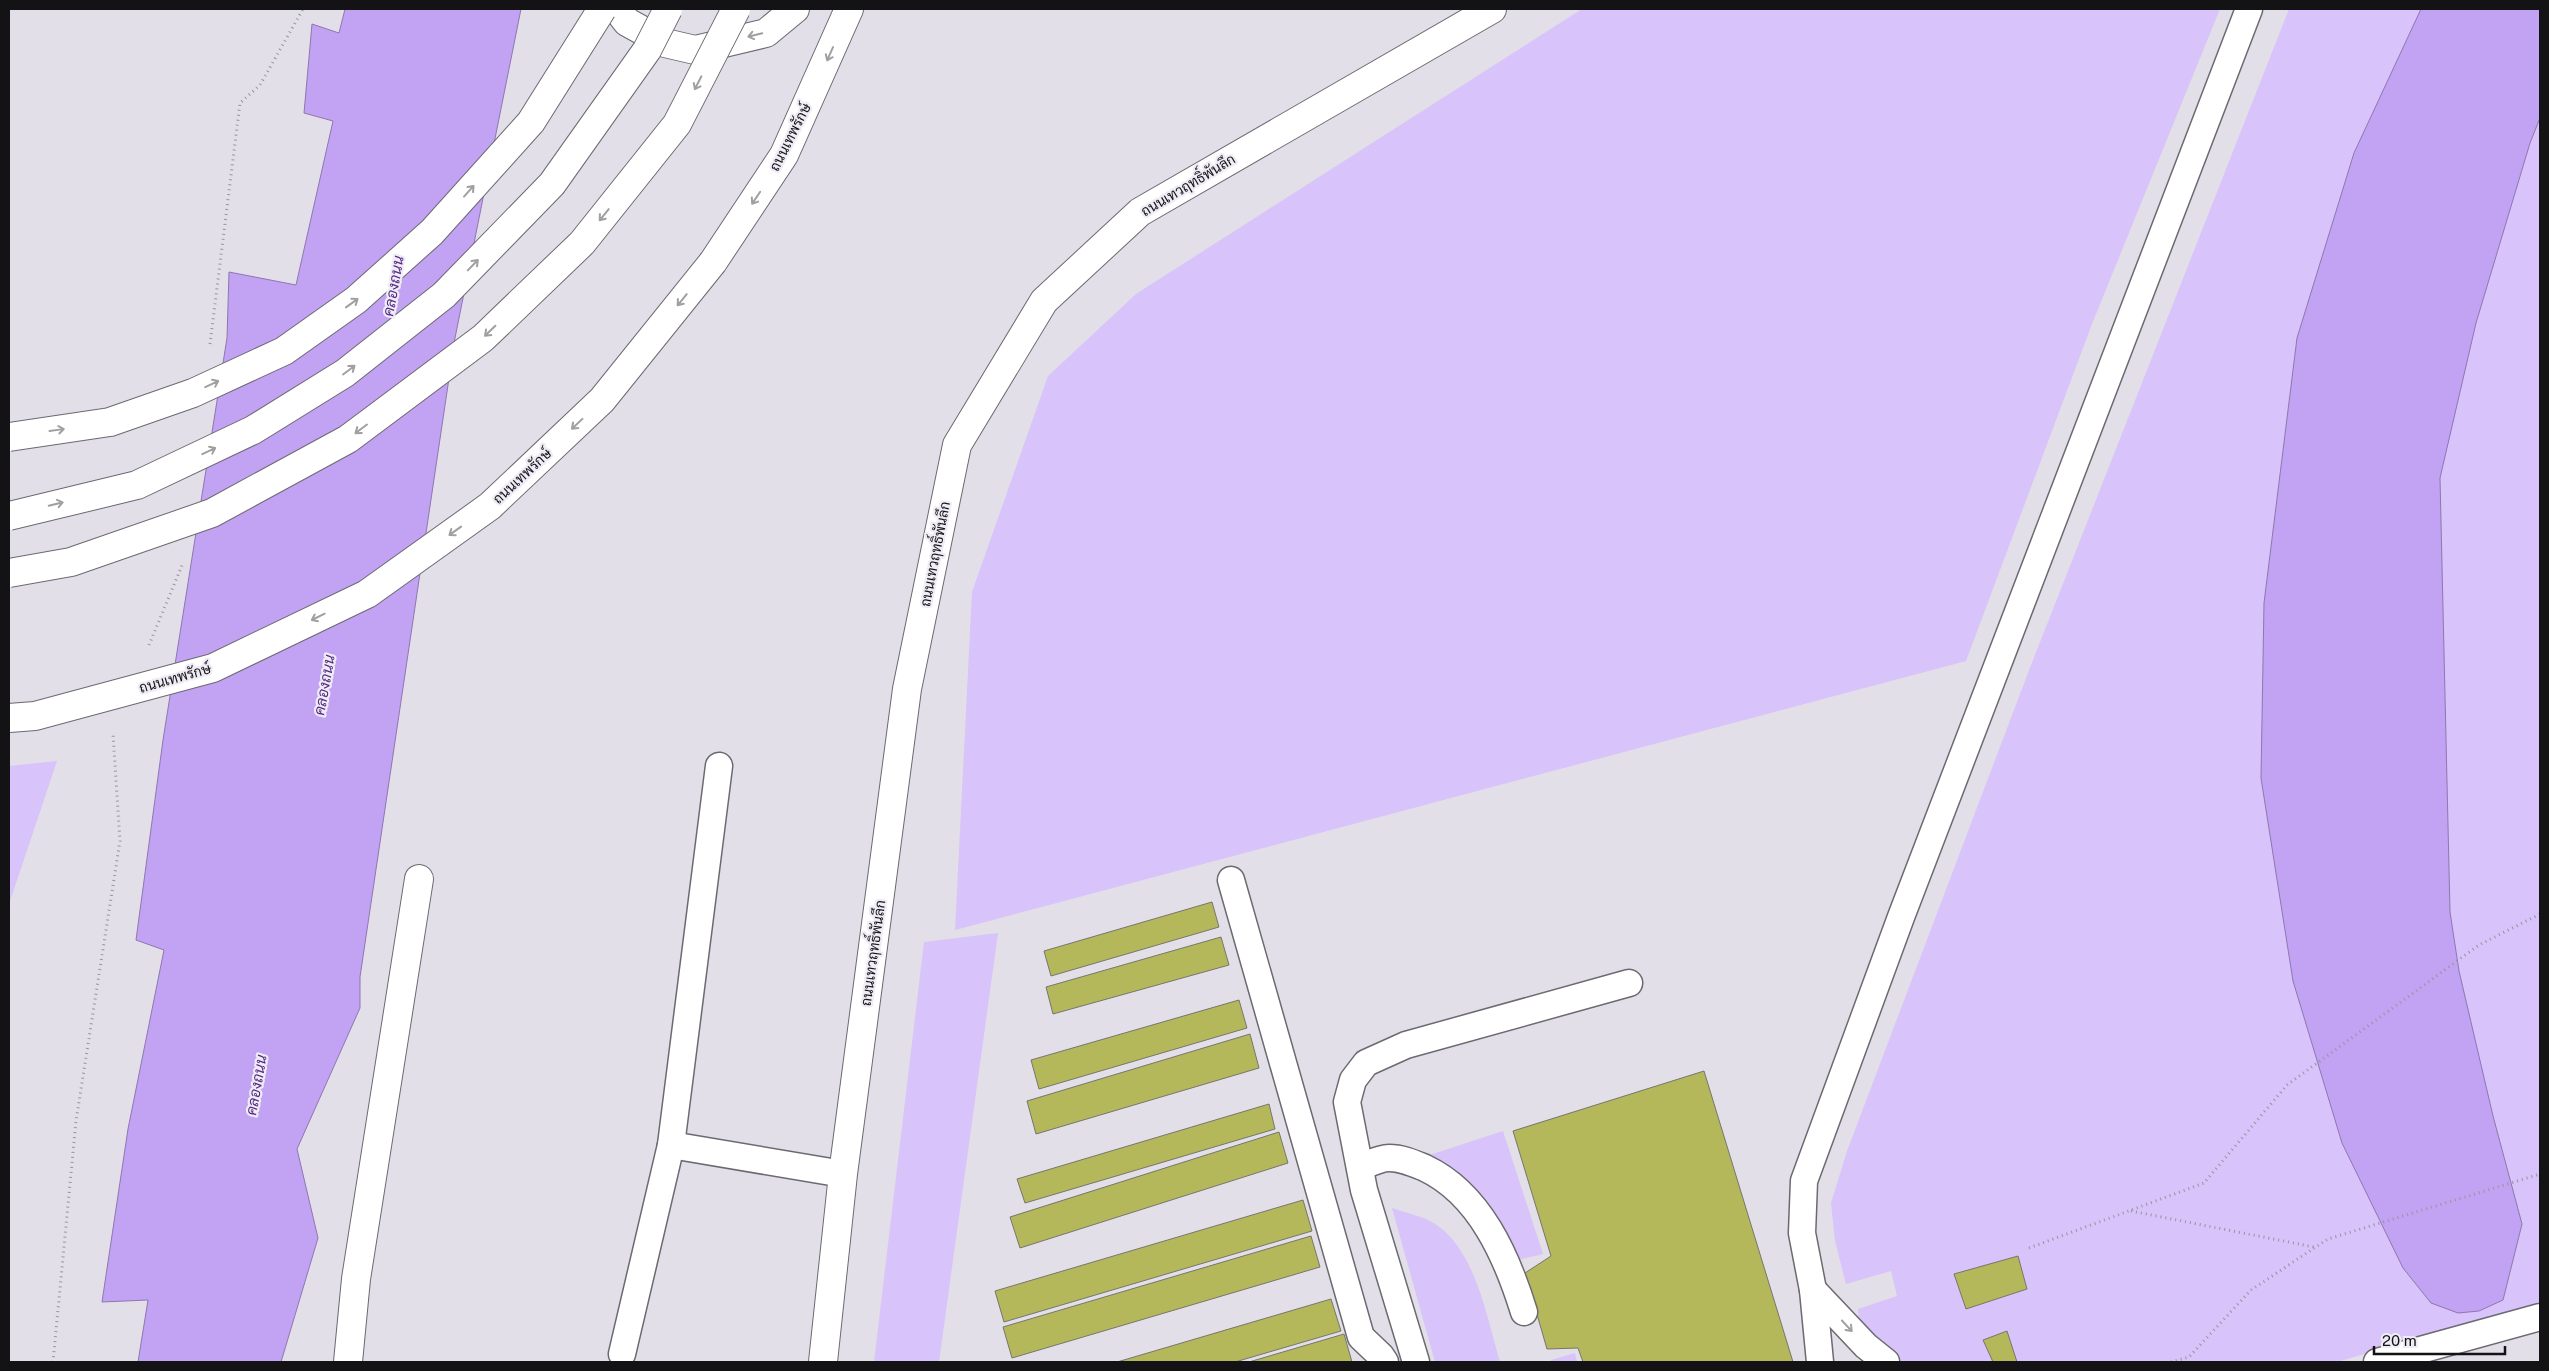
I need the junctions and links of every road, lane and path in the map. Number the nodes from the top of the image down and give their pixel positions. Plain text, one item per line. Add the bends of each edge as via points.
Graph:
1 (602, 9) edge
2 (617, 9) edge
3 (668, 9) edge
4 (736, 9) edge
5 (795, 9) edge
6 (849, 9) edge
7 (1492, 9) edge
8 (2249, 9) edge
9 (9, 437) edge
10 (9, 516) edge
11 (9, 573) edge
12 (9, 718) edge
13 (719, 766) dead end
14 (419, 879) dead end
15 (1231, 880) dead end
16 (2540, 914) edge
17 (1629, 982) dead end
18 (671, 1144) junction
19 (1360, 1167) junction
20 (844, 1174) junction
21 (2540, 1174) edge
22 (2130, 1211) junction
23 (2029, 1248) dead end
24 (2314, 1248) junction
25 (1813, 1290) junction
26 (1524, 1312) dead end
27 (2540, 1318) edge
28 (622, 1354) dead end
29 (2423, 1356) edge
30 (348, 1362) edge
31 (824, 1362) edge
32 (1385, 1362) edge
33 (1416, 1362) edge
34 (1820, 1362) edge
35 (1886, 1362) edge
36 (2171, 1362) edge
37 (2377, 1362) edge

9 -> 1 main road, bridge via 110,422 193,393 284,351 356,300 432,232 530,122
5 -> 2 main road via 766,33 695,50 665,43 628,22
10 -> 3 main road, bridge via 137,485 253,430 345,374 444,295 552,184 646,50
4 -> 11 main road, bridge via 677,124 582,243 483,338 348,439 212,512 71,562
6 -> 12 main road, ถนนเทพรักษ์, bridge via 784,155 713,262 602,400 490,506 367,594 212,668 34,716
7 - 20 main road, ถนนเทวฤทธิ์พันลึก via 1140,212 1044,301 957,445 907,689
8 - 25 lane via 1901,917 1804,1181 1802,1233
13 - 18 lane
14 - 30 main road via 358,1269
15 - 32 lane via 1360,1337
16 - 22 path via 2479,945 2287,1085 2204,1183
17 - 19 lane via 1406,1045 1366,1062 1353,1080 1347,1102
18 - 20 lane
18 - 28 lane
19 - 26 lane via 1387,1158 1407,1160 1445,1179 1459,1190 1480,1214 1512,1273
19 - 33 lane
20 - 31 main road, ถนนเทวฤทธิ์พันลึก
21 - 24 path via 2366,1226 2328,1239
22 - 23 path
22 - 24 path
24 - 36 path via 2250,1290 2189,1357
25 - 34 lane
25 -> 35 lane via 1866,1346
27 - 29 lane
29 - 37 lane

